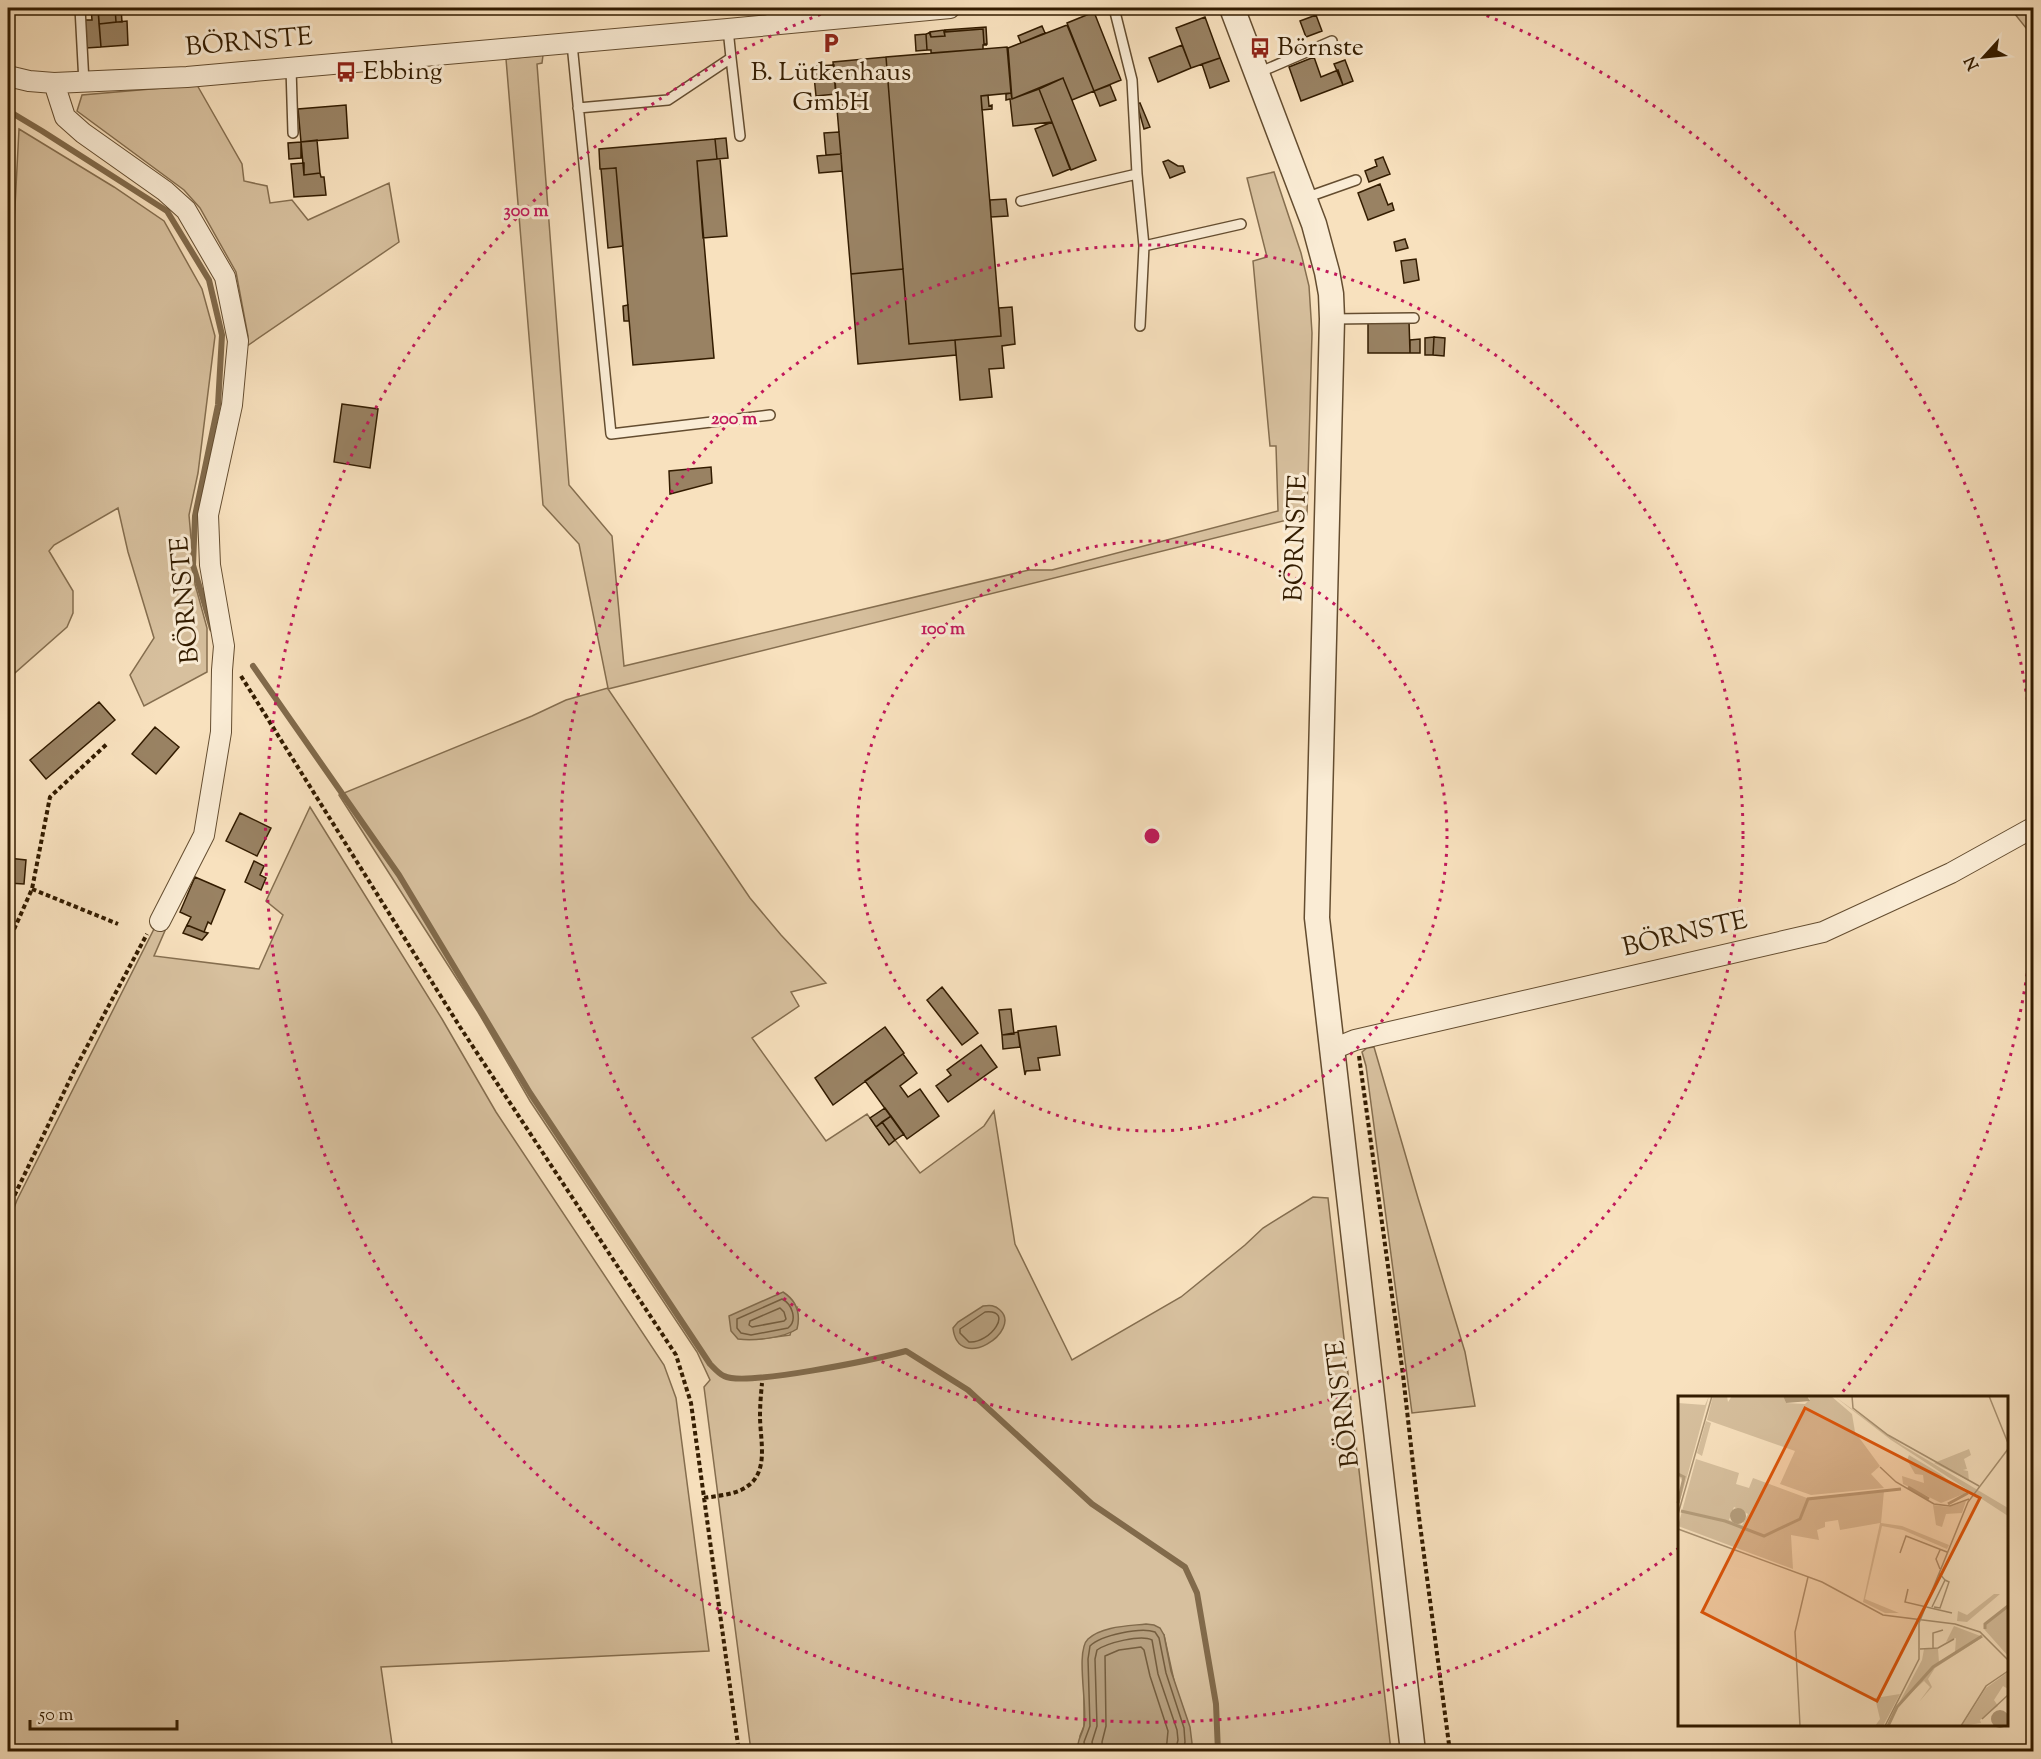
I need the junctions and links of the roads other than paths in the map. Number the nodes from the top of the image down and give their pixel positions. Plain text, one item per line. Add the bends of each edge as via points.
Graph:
1 (80, 8) edge
2 (950, 8) edge
3 (1114, 8) edge
4 (1232, 8) edge
5 (771, 16) edge
6 (728, 30) junction
7 (1332, 41) dead end
8 (572, 44) junction
9 (731, 58) junction
10 (291, 68) junction
11 (1258, 73) junction
12 (8, 76) edge
13 (54, 83) junction
14 (84, 83) junction
15 (578, 108) junction
16 (293, 133) dead end
17 (740, 136) dead end
18 (1137, 174) junction
19 (1356, 180) dead end
20 (1305, 198) junction
21 (1021, 201) dead end
22 (1241, 224) dead end
23 (1144, 246) junction
24 (1414, 318) dead end
25 (1332, 319) junction
26 (1140, 326) dead end
27 (770, 415) dead end
28 (2034, 827) edge
29 (160, 921) road end
30 (1344, 1045) junction
31 (1413, 1752) edge

1 - 14 lane
2 - 5 street, BÖRNSTE
3 - 18 lane via 1132,80
4 - 11 street, BÖRNSTE
5 - 6 street, BÖRNSTE
6 - 8 street, BÖRNSTE
6 - 9 lane
7 - 11 lane
8 - 10 street, BÖRNSTE
8 - 15 lane
9 - 15 lane via 668,100
9 - 17 lane
10 - 14 street, BÖRNSTE
10 - 16 lane
11 - 20 street, BÖRNSTE
12 - 13 street, BÖRNSTE
13 - 14 street, BÖRNSTE
13 - 29 street, BÖRNSTE via 65,117 186,210 225,277 238,341 232,405 208,515 210,565 224,646 221,732 204,835
15 - 27 lane via 611,434
18 - 21 lane
18 - 23 lane
19 - 20 lane
20 - 25 street, BÖRNSTE via 1327,272
22 - 23 lane
23 - 26 lane
24 - 25 lane
25 - 30 street, BÖRNSTE via 1317,918
28 - 30 street, BÖRNSTE via 1951,873 1823,932
30 - 31 street, BÖRNSTE via 1347,1183

